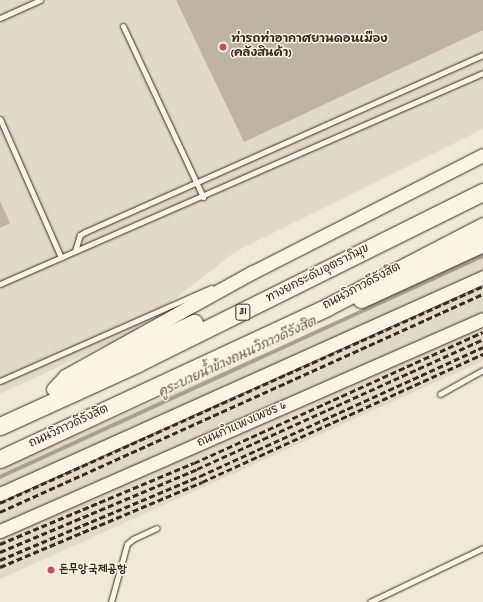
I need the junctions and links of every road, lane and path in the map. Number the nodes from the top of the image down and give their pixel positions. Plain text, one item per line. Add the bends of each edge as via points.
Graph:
1 (40, 0) edge
2 (0, 18) edge
3 (123, 26) dead end
4 (483, 55) edge
5 (483, 73) edge
6 (0, 119) edge
7 (483, 155) edge
8 (197, 184) junction
9 (483, 184) edge
10 (483, 192) edge
11 (203, 196) junction
12 (483, 214) edge
13 (483, 226) edge
14 (483, 243) edge
15 (75, 251) junction
16 (62, 257) junction
17 (253, 272) junction
18 (483, 277) edge
19 (0, 284) edge
20 (327, 307) junction
21 (483, 319) edge
22 (483, 370) edge
23 (0, 381) edge
24 (53, 389) junction
25 (440, 394) dead end
26 (0, 414) edge
27 (0, 426) edge
28 (0, 448) edge
29 (0, 459) edge
30 (0, 494) edge
31 (157, 528) dead end
32 (0, 532) edge
33 (483, 548) edge
34 (111, 602) edge
35 (370, 602) edge

1 - 2 lane
3 - 8 lane
4 - 8 lane
5 - 11 lane
6 - 16 lane
7 - 17 main road, 31
8 - 11 lane
8 - 15 lane via 85,232 80,236
9 - 24 highway, 31
10 - 27 highway, ทางยกระดับอุตราภิมุข / 31 via 138,363
11 - 15 lane
12 - 28 highway, ทางยกระดับอุตราภิมุข / 31 via 241,336
13 - 20 highway, ถนนวิภาวดีรังสิต
14 - 20 highway via 354,302
15 - 16 lane
16 - 19 lane
17 - 23 lane via 144,315
17 - 24 main road, 31 via 65,376
18 - 30 main road
20 - 29 highway, ถนนวิภาวดีรังสิต
21 - 32 main road, ถนนกำแพงเพชร 6
22 - 25 lane
24 - 26 highway, 31
31 - 34 lane via 133,538 127,544
33 - 35 lane

